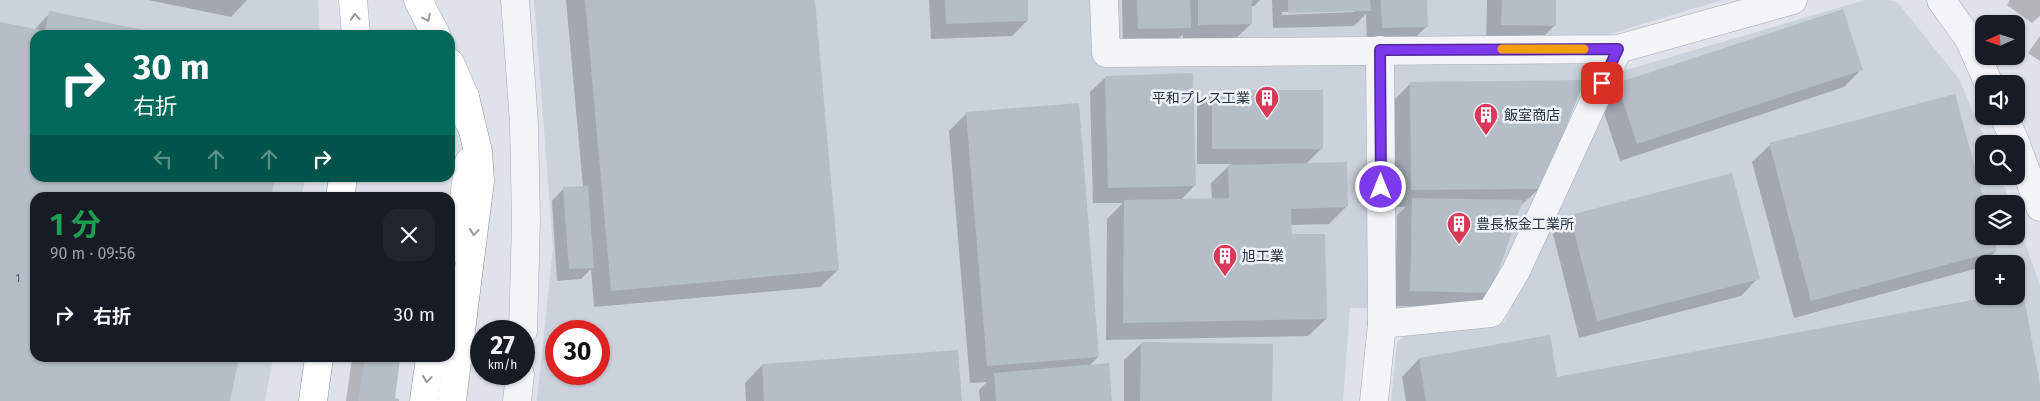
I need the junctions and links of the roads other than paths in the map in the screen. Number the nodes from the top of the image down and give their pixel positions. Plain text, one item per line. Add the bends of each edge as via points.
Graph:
1 (353, 0) edge
2 (418, 0) edge
3 (515, 0) edge
4 (1104, 0) edge
5 (1793, 0) edge
6 (1941, 0) edge
7 (356, 30) edge
8 (433, 30) edge
9 (1618, 49) junction
10 (1380, 50) junction
11 (455, 75) edge
12 (1985, 75) edge
13 (465, 98) junction
14 (2025, 168) edge
15 (2040, 207) edge
16 (455, 231) edge
17 (523, 320) edge
18 (1382, 324) junction
19 (429, 362) edge
20 (519, 385) edge
21 (424, 401) edge
22 (452, 401) edge
23 (517, 401) edge
24 (1374, 401) edge

7 -> 1 main road
2 -> 8 main road
3 - 17 street via 524,123
4 - 10 street via 1106,53
5 - 9 street
6 - 12 street via 1969,39
9 - 10 street
9 - 18 street via 1516,270 1491,313
10 - 18 street
11 - 13 main road
13 - 16 main road via 470,154 468,178
13 -> 22 main road via 478,152 480,181
14 - 15 street
18 - 24 street
19 -> 21 main road
20 - 23 street

